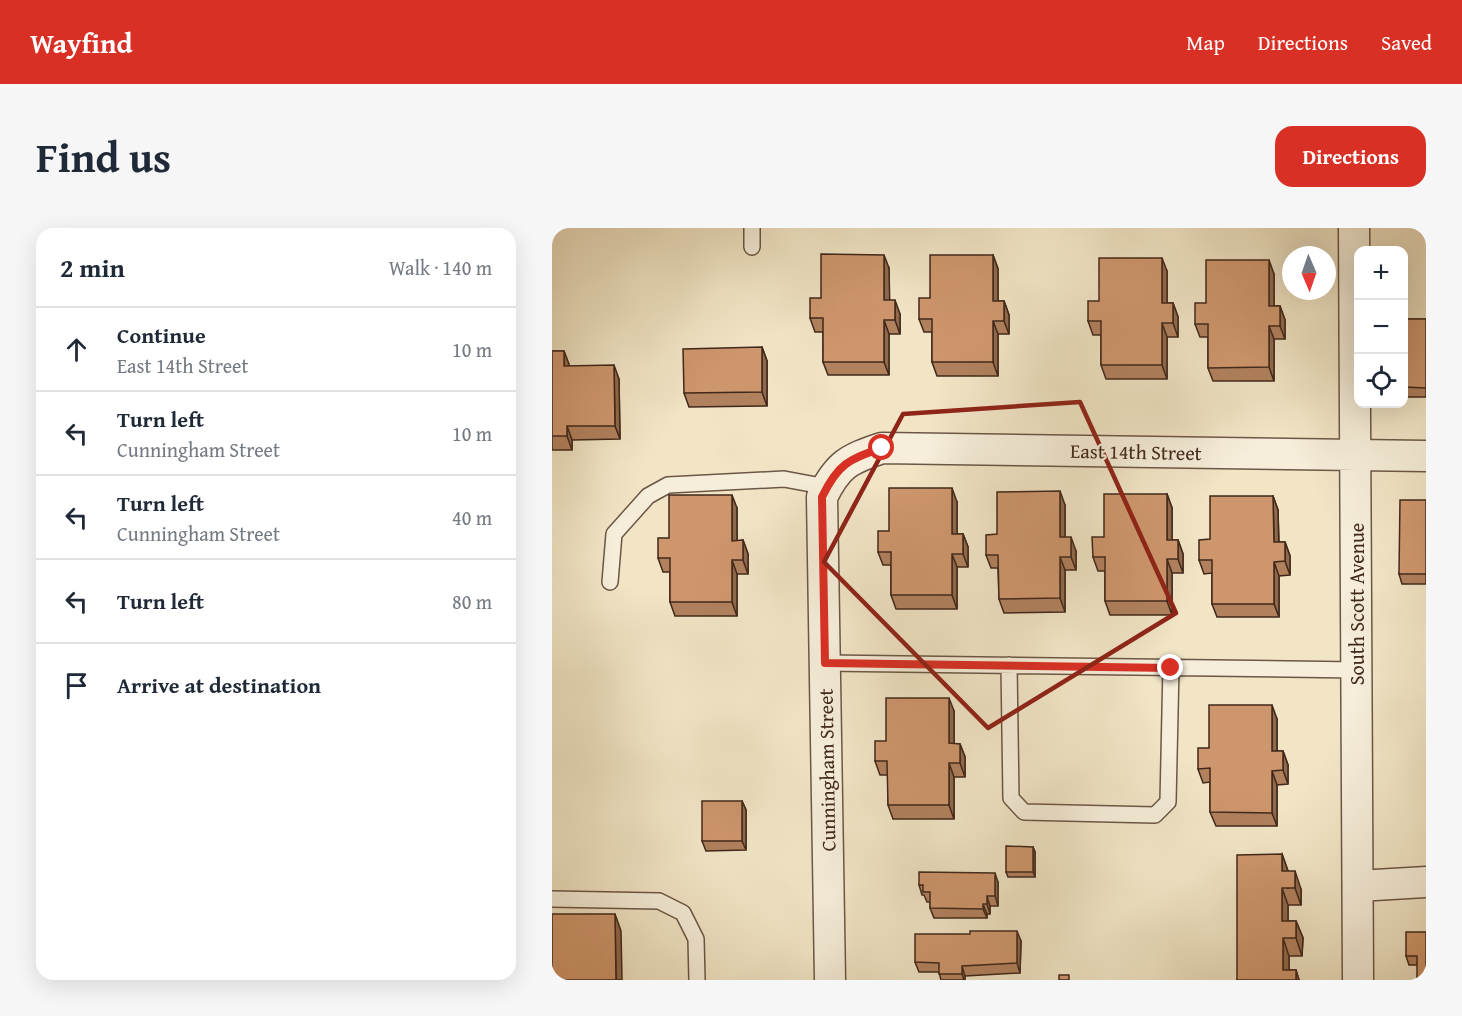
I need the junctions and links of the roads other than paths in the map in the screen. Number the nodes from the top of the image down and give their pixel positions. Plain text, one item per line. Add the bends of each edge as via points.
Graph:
1 (752, 228) edge
2 (1354, 228) edge
3 (752, 247) dead end
4 (1356, 455) junction
5 (1426, 456) edge
6 (848, 461) joint
7 (827, 487) junction
8 (610, 582) dead end
9 (825, 663) junction
10 (1009, 665) junction
11 (1171, 668) junction
12 (1358, 670) junction
13 (1426, 882) edge
14 (1358, 886) junction
15 (552, 899) edge
16 (697, 980) edge
17 (830, 980) edge
18 (1358, 980) edge

1 - 3 lane
2 - 4 street, South Scott Avenue
4 - 5 street, East 14th Street
4 - 6 street, East 14th Street via 882,448
4 - 12 street, South Scott Avenue
6 - 7 street, Cunningham Street via 832,476
7 - 8 lane via 784,479 668,485 648,496 614,534
7 - 9 street, Cunningham Street via 822,497
9 - 10 lane
9 - 17 street, Cunningham Street
10 - 11 lane
10 - 11 lane via 1011,798 1024,812 1155,815 1168,802
11 - 12 lane
12 - 14 street, South Scott Avenue
13 - 14 street
14 - 18 street, South Scott Avenue
15 - 16 lane via 659,901 683,913 696,939

